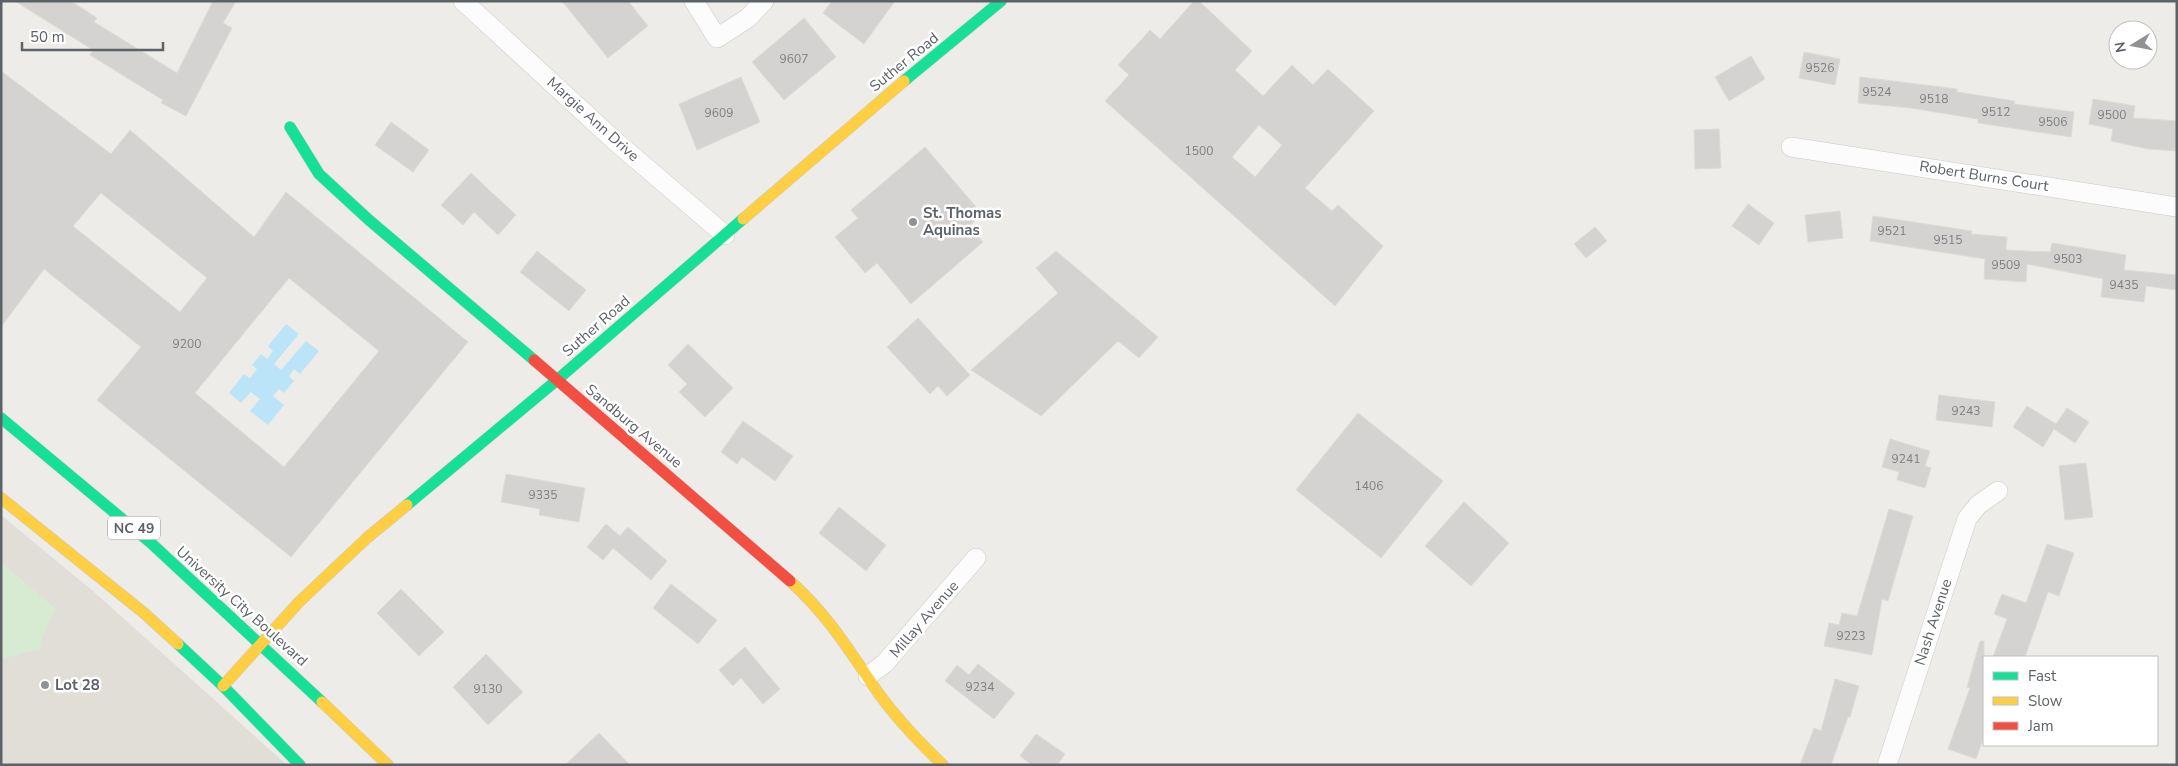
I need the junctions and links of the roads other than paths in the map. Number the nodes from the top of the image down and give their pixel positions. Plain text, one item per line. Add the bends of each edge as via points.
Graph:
1 (463, 1) edge
2 (694, 1) edge
3 (764, 1) edge
4 (1001, 1) edge
5 (290, 127) dead end
6 (1791, 147) dead end
7 (2177, 206) edge
8 (725, 235) junction
9 (557, 380) junction
10 (1, 418) edge
11 (1998, 491) dead end
12 (1, 498) edge
13 (976, 558) dead end
14 (261, 645) junction
15 (868, 676) junction
16 (223, 686) junction
17 (300, 765) edge
18 (388, 765) edge
19 (943, 765) edge
20 (1887, 765) edge

1 - 8 street, Margie Ann Drive via 615,141
2 - 3 street via 717,38 748,18
4 - 8 street, Suther Road
5 - 9 street, Sandburg Avenue via 319,174
6 - 7 street, Robert Burns Court
8 - 9 street, Suther Road
9 - 14 street, Suther Road via 368,537 299,602
9 - 15 street, Sandburg Avenue via 791,580 837,631
10 - 14 street, University City Boulevard / NC 49 via 81,482
11 - 20 street, Nash Avenue via 1978,505 1967,519
12 - 16 street via 144,613
13 - 15 street, Millay Avenue via 885,663
14 - 16 street, Suther Road
14 - 18 street, University City Boulevard / NC 49
15 - 19 street, Sandburg Avenue via 908,731
16 - 17 street

